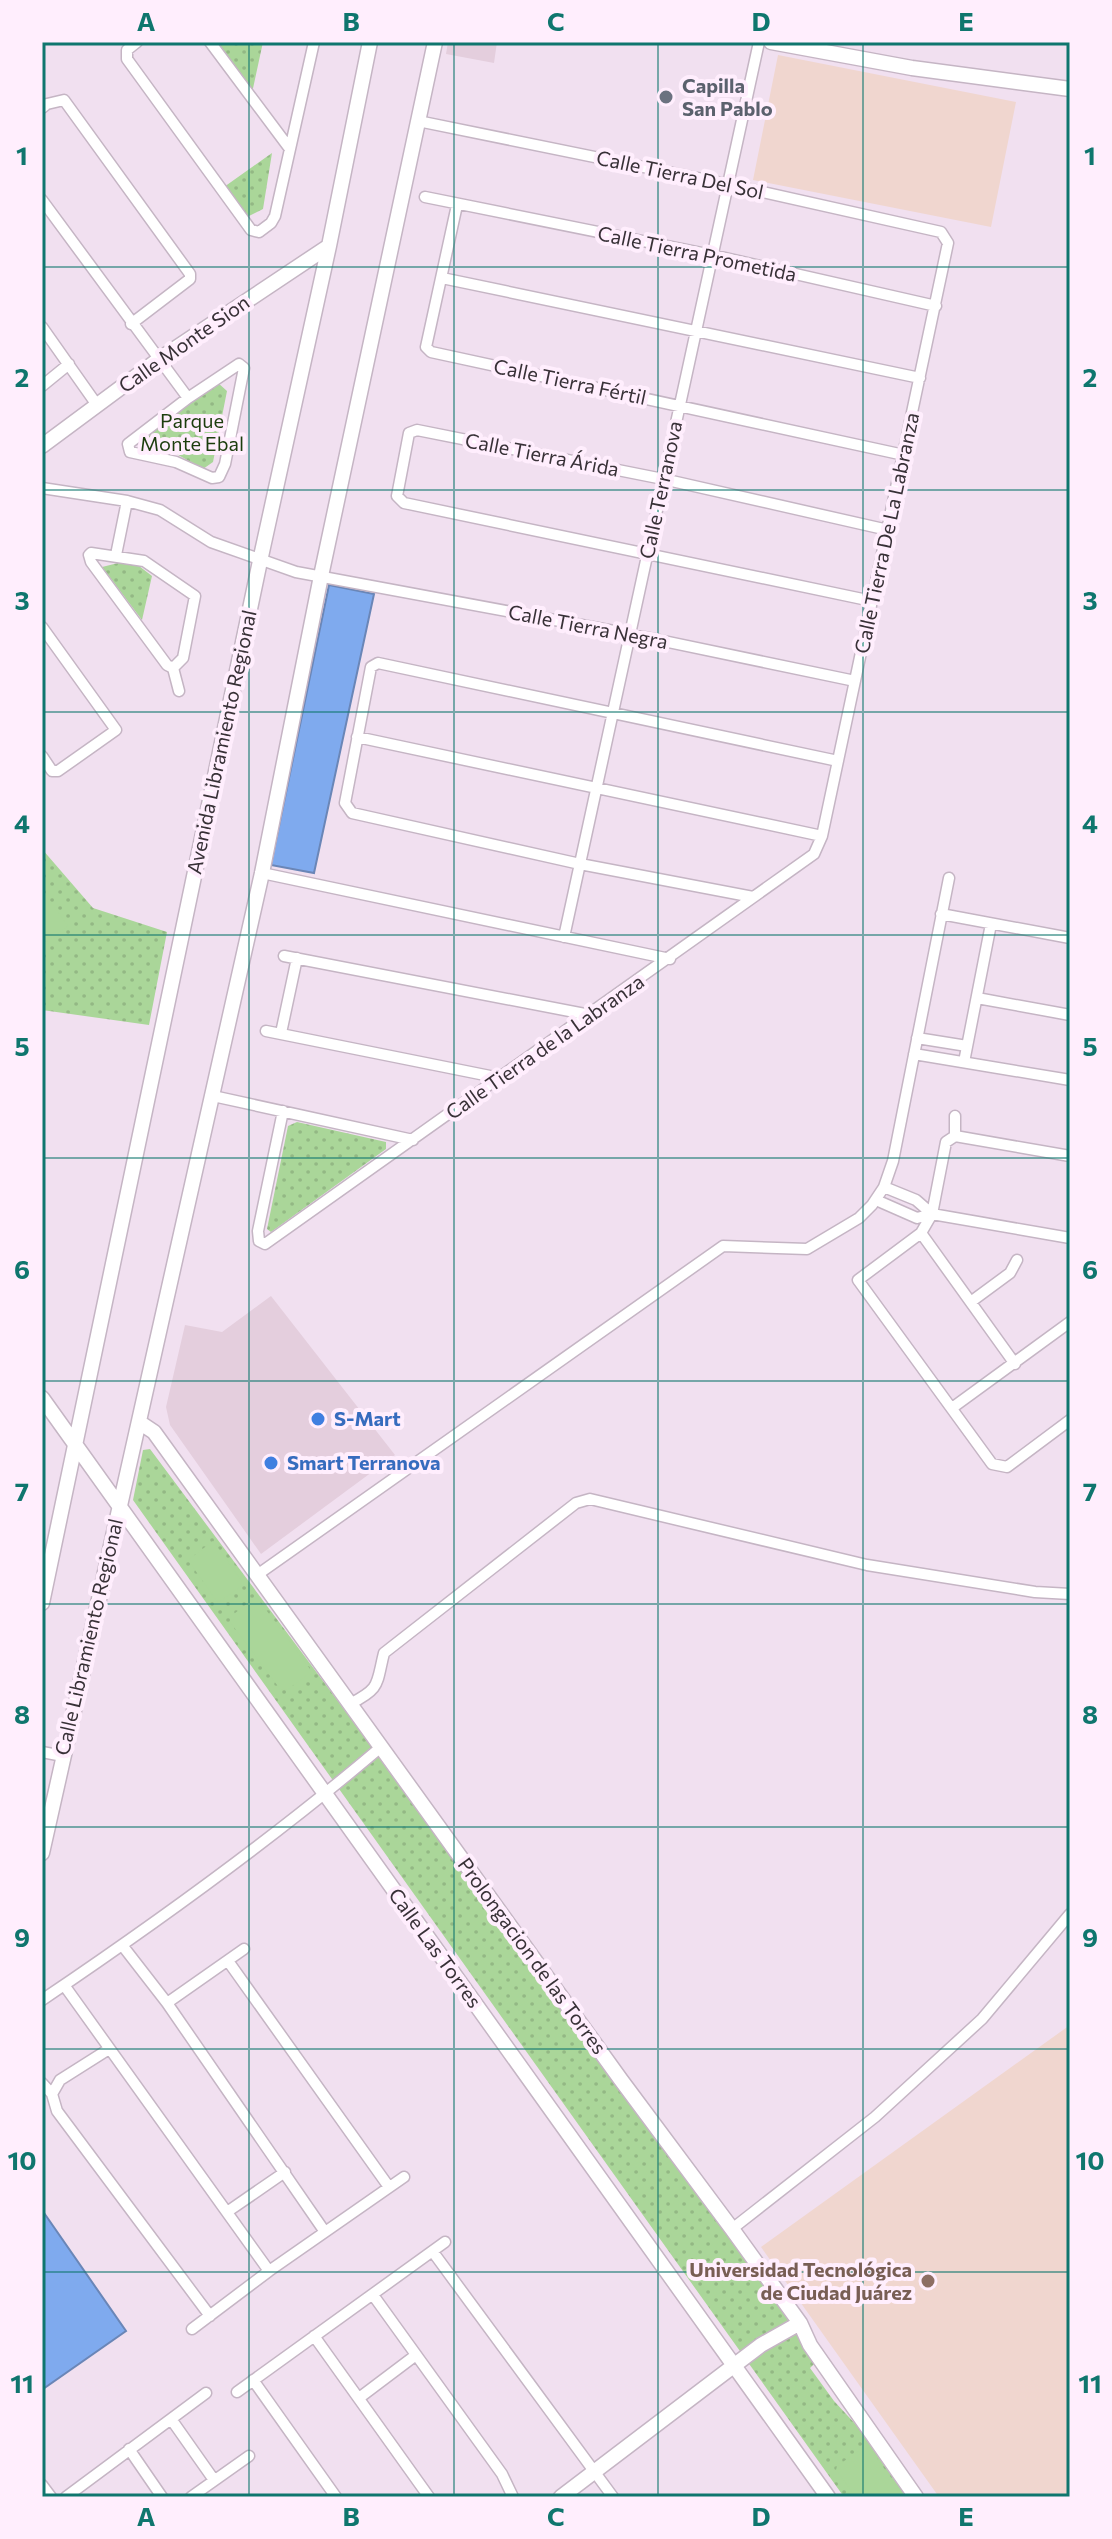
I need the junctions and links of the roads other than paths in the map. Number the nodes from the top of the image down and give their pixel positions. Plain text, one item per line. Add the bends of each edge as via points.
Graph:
1 (137, 42) edge
2 (210, 42) edge
3 (314, 42) edge
4 (370, 42) edge
5 (435, 42) edge
6 (759, 42) edge
7 (771, 42) edge
8 (1070, 89) edge
9 (42, 108) edge
10 (418, 121) junction
11 (290, 149) junction
12 (727, 184) junction
13 (425, 197) dead end
14 (42, 200) edge
15 (457, 205) junction
16 (941, 232) joint
17 (329, 246) junction
18 (712, 255) junction
19 (442, 278) junction
20 (936, 306) junction
21 (131, 324) junction
22 (42, 327) edge
23 (696, 331) junction
24 (158, 360) junction
25 (69, 364) junction
26 (920, 378) junction
27 (42, 386) edge
28 (188, 398) junction
29 (97, 405) junction
30 (679, 405) junction
31 (42, 446) edge
32 (904, 455) junction
33 (663, 479) junction
34 (42, 488) edge
35 (127, 501) junction
36 (888, 530) junction
37 (648, 552) junction
38 (116, 555) junction
39 (260, 561) junction
40 (321, 576) junction
41 (872, 601) junction
42 (42, 627) edge
43 (630, 634) junction
44 (173, 668) junction
45 (855, 681) junction
46 (179, 691) dead end
47 (612, 715) junction
48 (357, 737) junction
49 (42, 756) edge
50 (838, 761) junction
51 (596, 788) junction
52 (822, 836) junction
53 (580, 864) junction
54 (262, 873) junction
55 (949, 878) dead end
56 (753, 897) junction
57 (941, 914) junction
58 (991, 924) junction
59 (564, 937) junction
60 (1070, 938) edge
61 (284, 956) dead end
62 (297, 958) junction
63 (670, 959) junction
64 (977, 998) junction
65 (590, 1015) junction
66 (1070, 1015) edge
67 (266, 1031) dead end
68 (281, 1033) junction
69 (917, 1038) junction
70 (967, 1046) junction
71 (914, 1054) junction
72 (964, 1062) junction
73 (500, 1078) junction
74 (1070, 1080) edge
75 (213, 1096) junction
76 (283, 1111) junction
77 (955, 1116) dead end
78 (955, 1136) junction
79 (413, 1140) junction
80 (1070, 1156) edge
81 (884, 1187) junction
82 (876, 1200) junction
83 (932, 1214) junction
84 (921, 1233) junction
85 (1070, 1238) edge
86 (1017, 1260) dead end
87 (972, 1301) junction
88 (1070, 1322) edge
89 (1015, 1364) junction
90 (42, 1398) edge
91 (952, 1408) junction
92 (1070, 1420) edge
93 (139, 1422) junction
94 (74, 1442) junction
95 (119, 1504) junction
96 (257, 1575) junction
97 (1070, 1594) edge
98 (42, 1603) edge
99 (350, 1704) junction
100 (381, 1747) junction
101 (42, 1752) edge
102 (63, 1756) junction
103 (325, 1795) junction
104 (42, 1853) edge
105 (1070, 1914) edge
106 (122, 1945) junction
107 (244, 1949) dead end
108 (228, 1961) junction
109 (64, 1985) junction
110 (42, 2000) edge
111 (167, 2003) junction
112 (109, 2049) junction
113 (42, 2083) edge
114 (52, 2094) junction
115 (285, 2172) junction
116 (404, 2177) dead end
117 (389, 2187) junction
118 (227, 2212) junction
119 (732, 2229) junction
120 (325, 2232) junction
121 (445, 2242) dead end
122 (433, 2252) junction
123 (269, 2271) junction
124 (373, 2295) junction
125 (210, 2316) junction
126 (800, 2323) junction
127 (192, 2329) dead end
128 (314, 2336) junction
129 (416, 2355) junction
130 (734, 2367) junction
131 (253, 2380) junction
132 (237, 2392) dead end
133 (206, 2393) dead end
134 (359, 2398) junction
135 (171, 2419) junction
136 (129, 2449) junction
137 (249, 2456) dead end
138 (595, 2470) junction
139 (214, 2480) junction
140 (42, 2485) edge
141 (51, 2497) edge
142 (66, 2497) edge
143 (162, 2497) edge
144 (191, 2497) edge
145 (336, 2497) edge
146 (429, 2497) edge
147 (513, 2497) edge
148 (561, 2497) edge
149 (613, 2497) edge
150 (828, 2497) edge
151 (916, 2497) edge

1 - 11 street via 127,50 127,59 255,232 275,216
2 - 11 street
3 - 11 street
4 - 17 street, Avenida Libramiento Regional
5 - 10 street
6 - 12 street, Calle Terranova
7 - 8 street
9 - 21 street via 64,100 190,274
10 - 12 street, Calle Tierra Del Sol
10 - 40 street
12 - 16 street, Calle Tierra Del Sol
12 - 18 street, Calle Terranova
13 - 15 street, Calle Tierra Prometida
14 - 21 street
15 - 18 street, Calle Tierra Prometida
15 - 19 street
16 - 20 street, Calle Tierra De La Labranza via 948,243
17 - 24 street, Calle Monte Sion
17 - 39 street, Avenida Libramiento Regional
18 - 20 street, Calle Tierra Prometida
18 - 23 street, Calle Terranova
19 - 23 street
19 - 30 street, Calle Tierra Fértil via 426,347 431,352
20 - 26 street, Calle Tierra De La Labranza
21 - 24 street
22 - 25 street
23 - 26 street
23 - 30 street, Calle Terranova
24 - 28 street
24 - 29 street, Calle Monte Sion
25 - 27 street
25 - 29 street
26 - 32 street, Calle Tierra De La Labranza
28 - 28 street via 127,448 219,477 244,366 239,364
29 - 31 street, Calle Monte Sion
30 - 32 street, Calle Tierra Fértil
30 - 33 street, Calle Terranova
32 - 36 street, Calle Tierra De La Labranza
33 - 36 street, Calle Tierra Árida
33 - 37 street, Calle Terranova
33 - 37 street, Calle Tierra Árida via 417,430 409,433 397,496 404,503
34 - 35 street
35 - 38 street
35 - 39 street via 160,510 211,542
36 - 41 street, Calle Tierra De La Labranza
37 - 41 street
37 - 43 street, Calle Terranova
38 - 44 street via 144,561 195,596 183,658
38 - 44 street via 89,555
39 - 40 street, Calle Tierra Negra
39 - 94 street, Avenida Libramiento Regional
40 - 43 street, Calle Tierra Negra
40 - 54 street
41 - 45 street, Calle Tierra De La Labranza
42 - 49 street via 116,730 58,771 52,771
43 - 45 street, Calle Tierra Negra
43 - 47 street, Calle Terranova
44 - 46 street
45 - 50 street, Calle Tierra De La Labranza
47 - 48 street via 378,663 371,667
47 - 50 street
47 - 51 street, Calle Terranova
48 - 51 street
48 - 53 street via 345,803 352,813
50 - 52 street, Calle Tierra De La Labranza
51 - 52 street
51 - 53 street, Calle Terranova
52 - 56 street, Calle Tierra de la Labranza via 814,854
53 - 56 street
53 - 59 street, Calle Terranova
54 - 59 street
54 - 75 street
55 - 57 street
56 - 63 street, Calle Tierra de la Labranza
57 - 58 street
57 - 69 street
58 - 60 street
58 - 64 street
59 - 63 street
61 - 62 street
62 - 65 street
62 - 68 street
63 - 65 street, Calle Tierra de la Labranza
64 - 66 street
64 - 70 street
65 - 73 street, Calle Tierra de la Labranza
67 - 68 street
68 - 73 street
69 - 70 street
69 - 71 street
70 - 72 street
71 - 72 street
71 - 81 street
72 - 74 street
73 - 79 street, Calle Tierra de la Labranza
75 - 76 street
75 - 93 street
76 - 79 street
76 - 79 street, Calle Tierra de la Labranza via 259,1241 269,1243
77 - 78 street
78 - 80 street
78 - 83 street via 946,1142
81 - 82 street
81 - 83 street via 916,1200
82 - 83 street via 917,1218
82 - 96 street via 859,1218 807,1249 723,1246
83 - 84 street
83 - 85 street
84 - 87 street
84 - 91 street via 858,1280
86 - 87 street via 1010,1273
87 - 89 street
88 - 89 street
89 - 91 street
90 - 94 street, Calle Las Torres
91 - 92 street via 992,1464 1007,1467
93 - 95 street, Calle Libramiento Regional
93 - 96 street, Prolongacion de las Torres via 154,1432
94 - 95 street, Calle Las Torres
94 - 98 street
95 - 102 street, Calle Libramiento Regional
95 - 103 street, Calle Las Torres
96 - 99 street, Prolongacion de las Torres
97 - 99 street via 867,1565 590,1499 576,1503 384,1653 372,1693
99 - 100 street, Prolongacion de las Torres
100 - 103 street
100 - 119 street, Prolongacion de las Torres
101 - 102 street
102 - 104 street, Calle Libramiento Regional
103 - 106 street
103 - 130 street, Calle Las Torres
105 - 119 street via 982,2019 875,2117
106 - 109 street
106 - 111 street
107 - 108 street
108 - 111 street
108 - 117 street
109 - 110 street
109 - 112 street
111 - 115 street
112 - 114 street via 60,2080
112 - 118 street
113 - 114 street
114 - 125 street via 57,2111
115 - 118 street
115 - 120 street
116 - 117 street
117 - 120 street
118 - 123 street
119 - 126 street, Prolongacion de las Torres
120 - 123 street
121 - 122 street
122 - 124 street
122 - 138 street
123 - 125 street
124 - 128 street
124 - 129 street
125 - 127 street
126 - 130 street
126 - 151 street, Prolongacion de las Torres
128 - 131 street
128 - 134 street
129 - 134 street
129 - 147 street
130 - 138 street
130 - 150 street, Calle Las Torres
131 - 132 street
131 - 145 street
133 - 135 street
134 - 146 street
135 - 136 street
135 - 139 street
136 - 142 street
136 - 143 street
137 - 139 street
138 - 148 street
138 - 149 street
139 - 144 street
140 - 141 street

